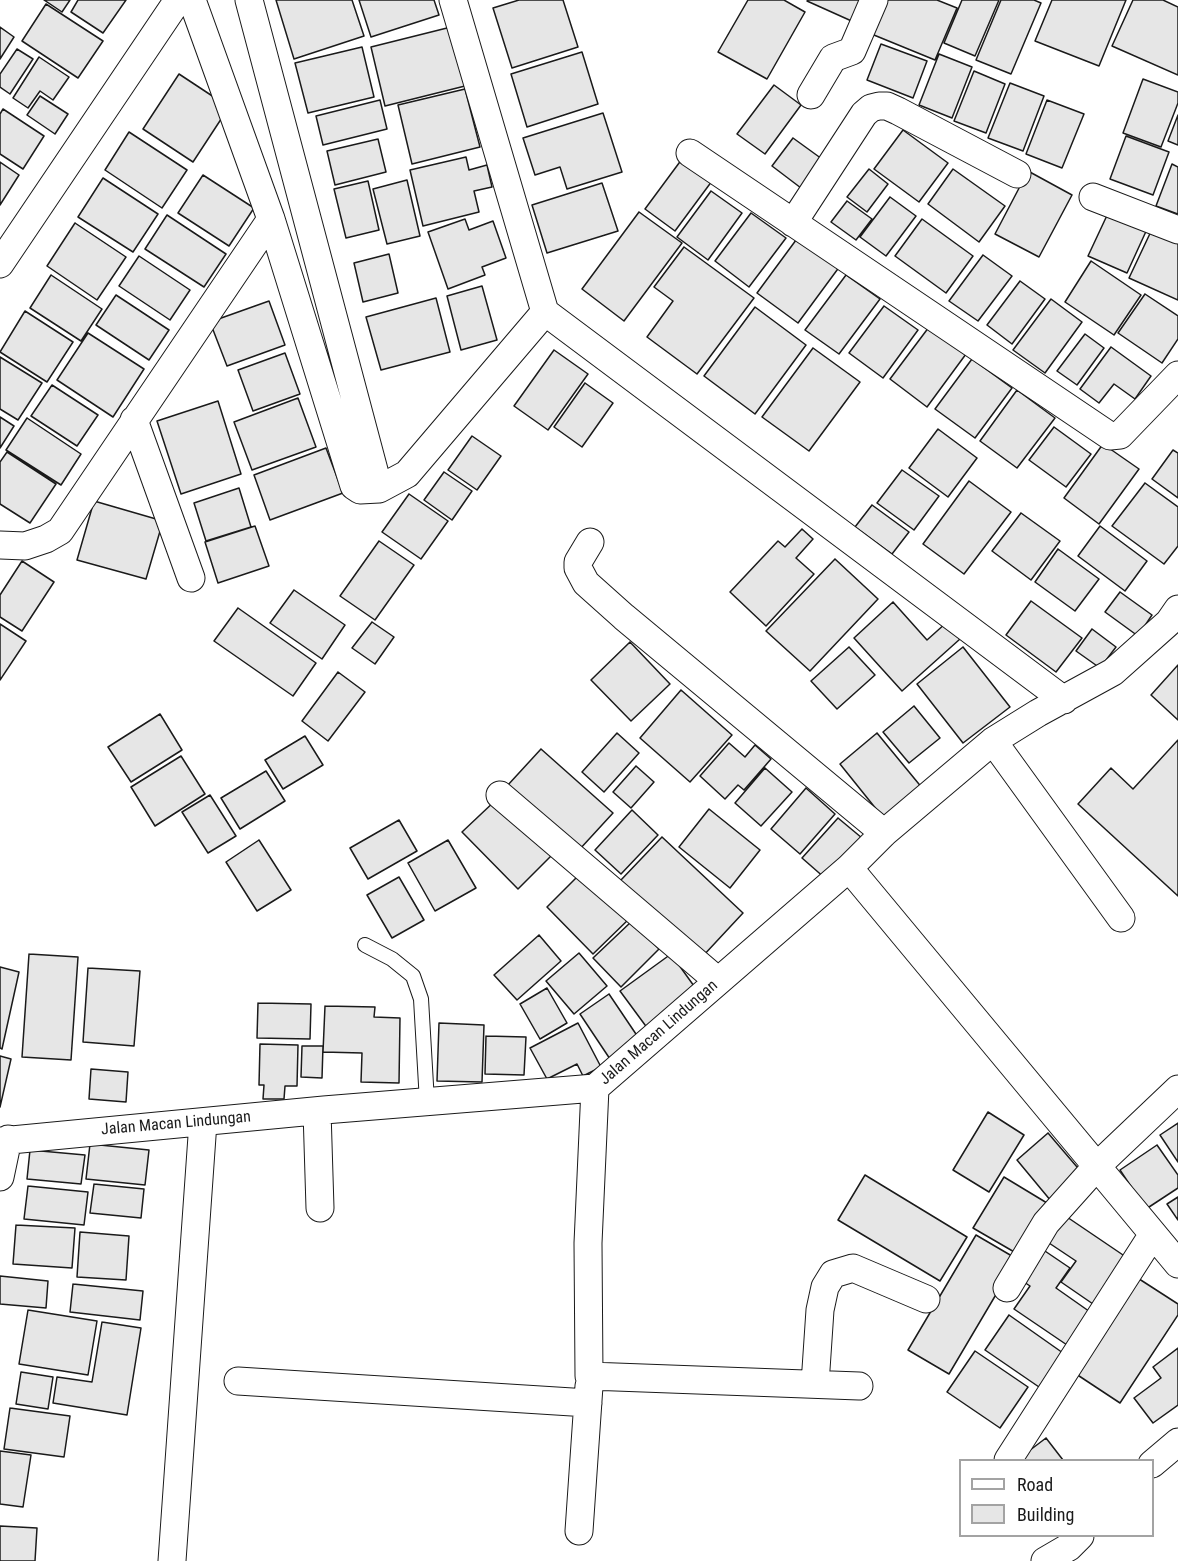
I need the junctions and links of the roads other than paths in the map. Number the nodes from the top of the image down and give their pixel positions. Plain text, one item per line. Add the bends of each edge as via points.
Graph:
1 (178, 0) edge
2 (192, 0) edge
3 (249, 0) edge
4 (453, 0) edge
5 (874, 0) edge
6 (811, 95) dead end
7 (690, 153) dead end
8 (1017, 174) dead end
9 (1093, 197) dead end
10 (271, 219) junction
11 (793, 223) junction
12 (1178, 230) edge
13 (0, 264) edge
14 (545, 312) junction
15 (1178, 375) edge
16 (134, 420) junction
17 (379, 489) junction
18 (590, 542) dead end
19 (0, 544) edge
20 (191, 578) dead end
21 (1175, 620) edge
22 (1064, 700) junction
23 (993, 741) junction
24 (500, 795) dead end
25 (884, 833) junction
26 (849, 868) junction
27 (1121, 918) dead end
28 (365, 945) dead end
29 (718, 981) junction
30 (595, 1088) junction
31 (1178, 1089) edge
32 (427, 1102) junction
33 (317, 1111) junction
34 (203, 1122) junction
35 (4, 1140) edge
36 (1096, 1166) junction
37 (0, 1177) edge
38 (320, 1208) dead end
39 (1153, 1234) junction
40 (1178, 1264) edge
41 (1007, 1288) dead end
42 (926, 1299) dead end
43 (589, 1376) junction
44 (238, 1381) dead end
45 (815, 1384) junction
46 (859, 1386) dead end
47 (588, 1403) junction
48 (1178, 1442) edge
49 (1009, 1459) edge
50 (1154, 1462) edge
51 (579, 1531) dead end
52 (1079, 1537) edge
53 (172, 1561) edge
54 (1044, 1561) edge

1 - 13 street
2 - 10 street
3 - 17 street
4 - 14 street
5 - 6 street via 852,51 833,58
7 - 11 street
8 - 11 street via 898,111 879,106 864,114
9 - 12 street
10 - 16 street
10 - 17 street via 351,481 360,490
11 - 15 street via 1110,436 1120,435
14 - 17 street via 407,474
14 - 22 street
16 - 19 street via 60,531 25,546
16 - 20 street
18 - 25 street via 578,562 586,583
21 - 22 street, Jalan Macan Lindungan via 1113,672
22 - 23 street, Jalan Macan Lindungan
23 - 25 street, Jalan Macan Lindungan
23 - 27 street
24 - 29 street
25 - 26 street, Jalan Macan Lindungan
26 - 29 street, Jalan Macan Lindungan
26 - 36 street
28 - 32 lane via 392,959 412,976 421,999
29 - 30 street, Jalan Macan Lindungan
30 - 32 street, Jalan Macan Lindungan
30 - 43 street via 588,1235
31 - 36 street
32 - 33 street, Jalan Macan Lindungan
33 - 34 street, Jalan Macan Lindungan
33 - 38 street
34 - 35 street, Jalan Macan Lindungan
34 - 53 street
35 - 37 street
36 - 39 street
36 - 41 street via 1046,1223
39 - 40 street
39 - 49 street
42 - 45 street via 853,1268 833,1274 825,1287 820,1310
43 - 45 street
43 - 47 street
44 - 47 street
45 - 46 street
47 - 51 street
48 - 50 street
52 - 54 street

